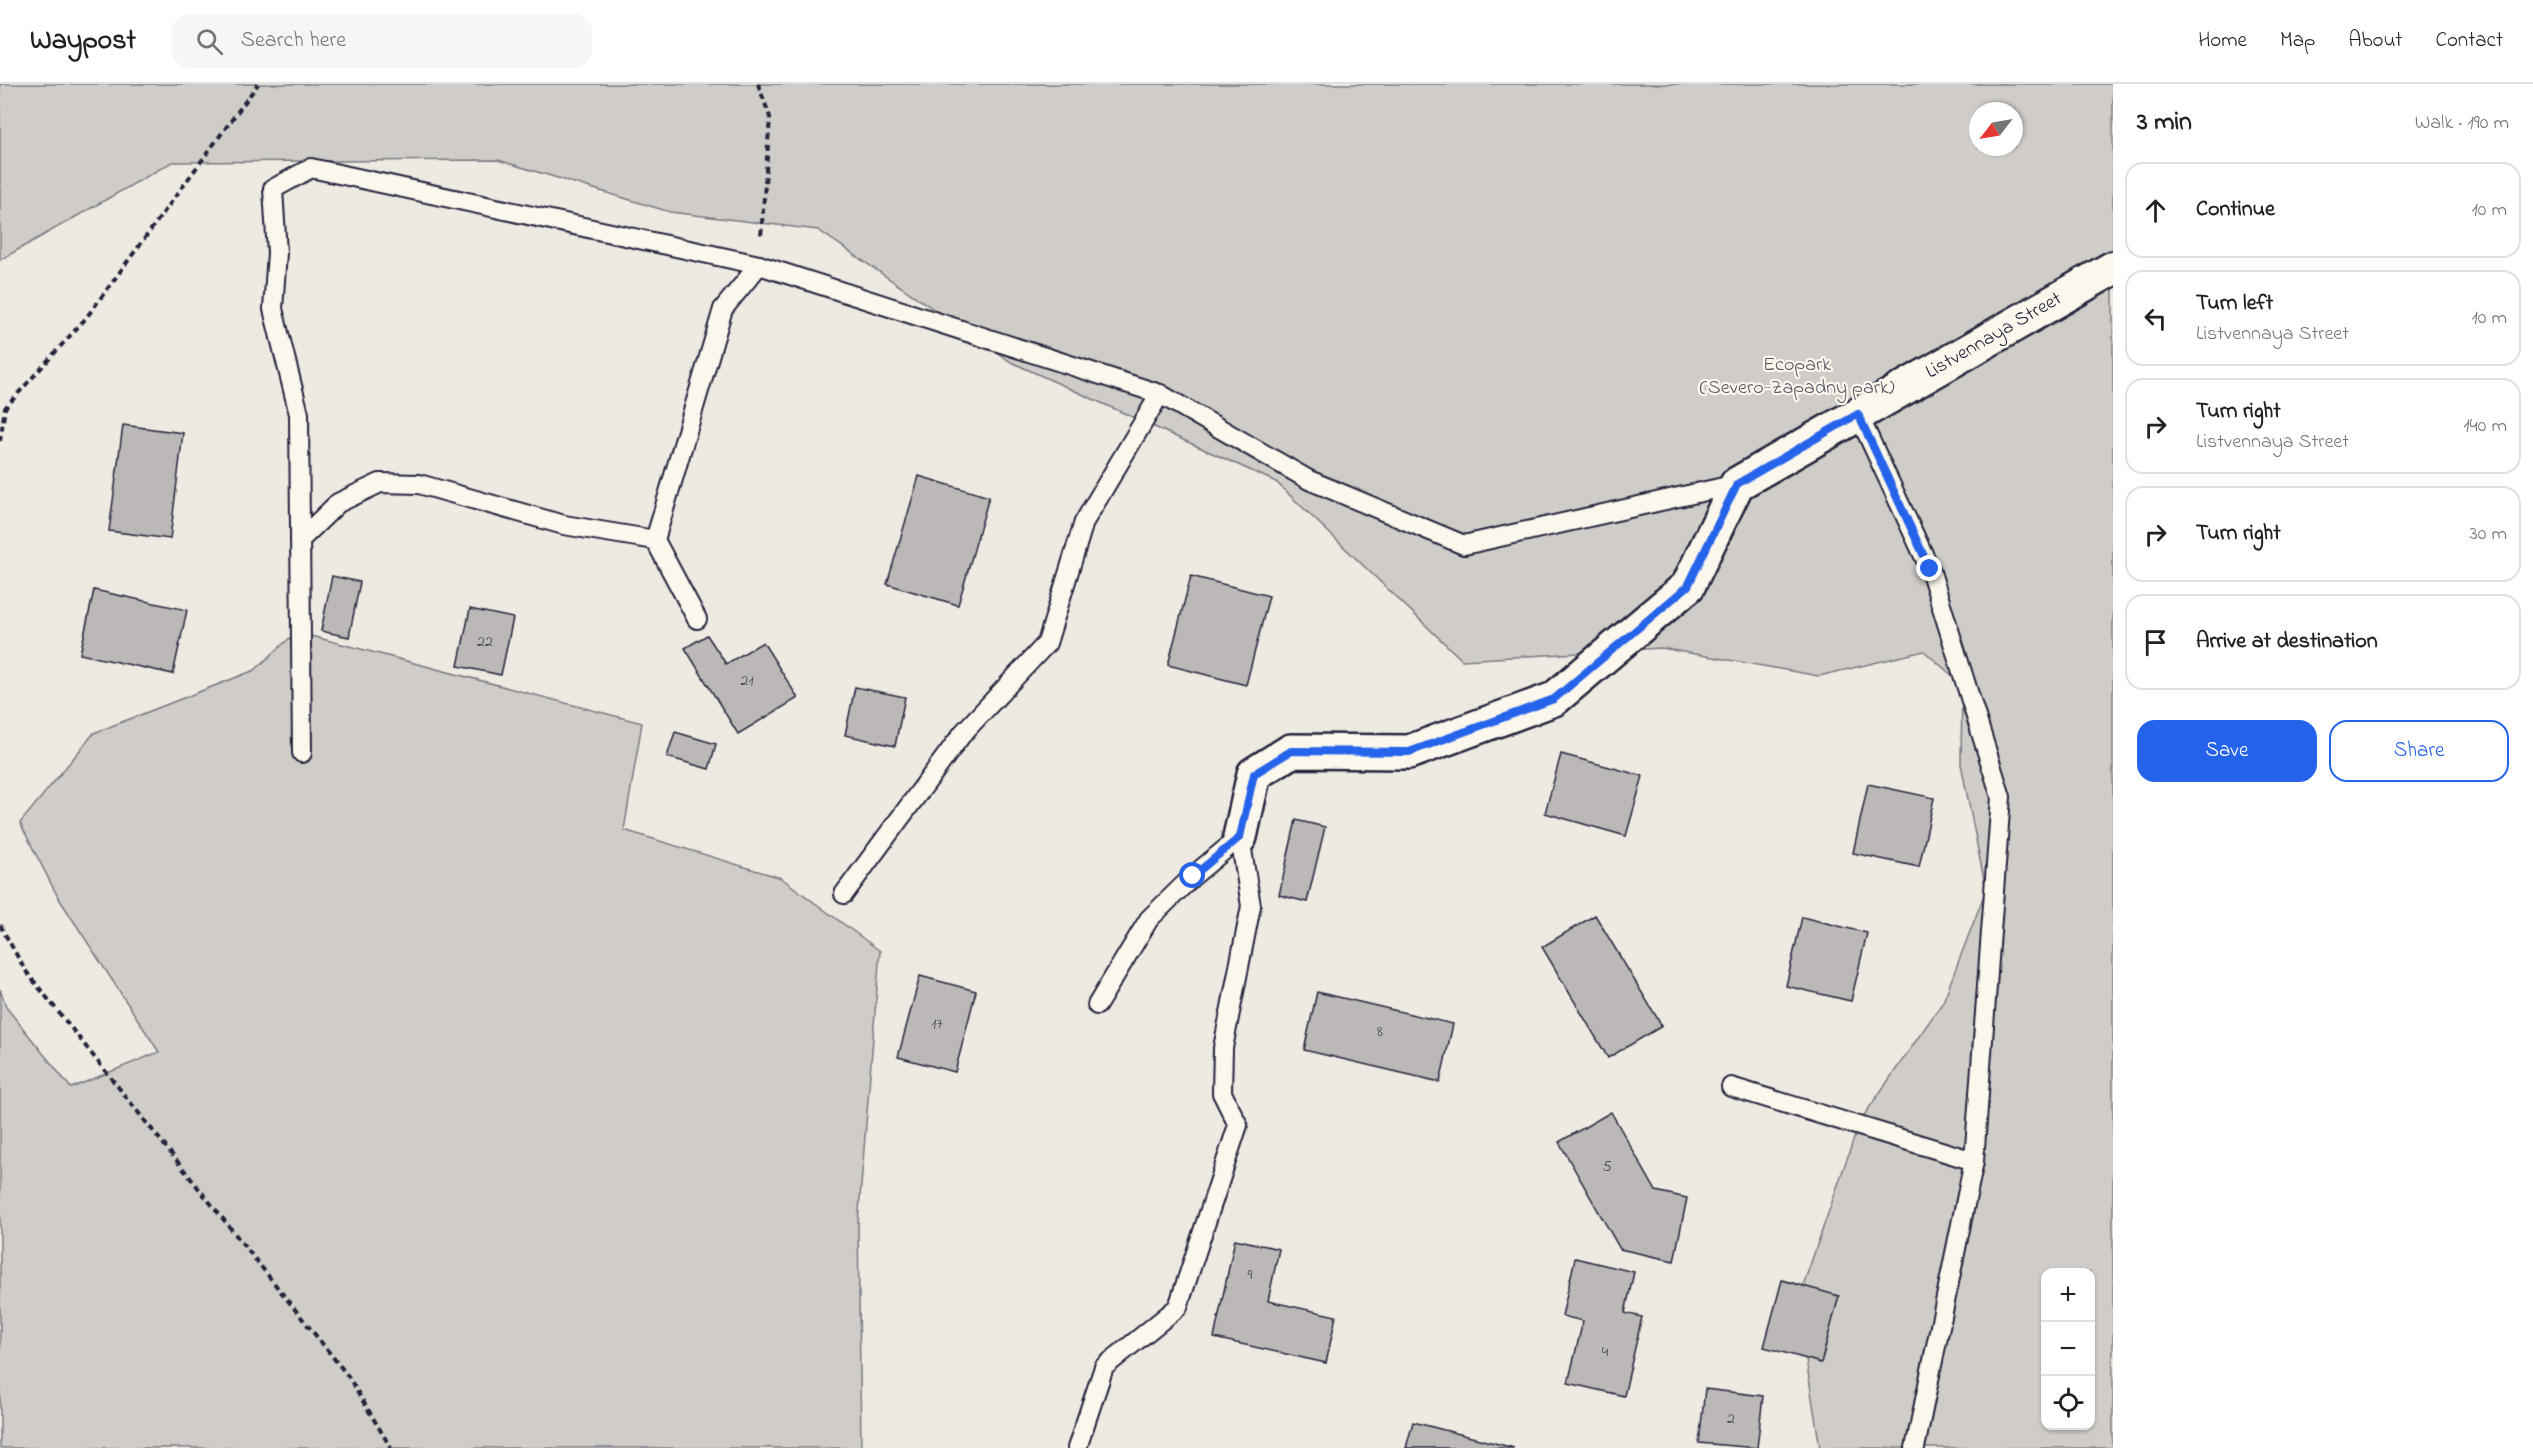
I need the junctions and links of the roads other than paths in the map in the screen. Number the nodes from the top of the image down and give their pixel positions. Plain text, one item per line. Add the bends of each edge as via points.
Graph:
1 (759, 265) junction
2 (2113, 268) edge
3 (1160, 394) junction
4 (1858, 414) junction
5 (1737, 484) junction
6 (300, 540) junction
7 (655, 540) junction
8 (697, 619) dead end
9 (302, 753) dead end
10 (1240, 837) junction
11 (844, 894) dead end
12 (1096, 1005) dead end
13 (1731, 1087) dead end
14 (1974, 1161) junction
15 (1077, 1448) edge
16 (1915, 1448) edge

1 - 3 lane
1 - 6 lane via 311,168 273,189 277,253 273,309 299,414
1 - 7 lane via 723,309
2 - 4 street, Listvennaya Street
3 - 5 lane via 1309,480 1464,545
3 - 11 lane via 1084,522 1047,643 963,733
4 - 5 street, Listvennaya Street
4 - 14 lane via 1930,569 2001,797
5 - 10 street via 1688,586 1554,699 1409,752 1291,751 1254,774
6 - 7 lane via 338,503 380,483 419,484 564,525
6 - 9 lane
7 - 8 lane
10 - 12 lane via 1149,919
10 - 15 lane via 1251,906 1223,1048 1222,1093 1238,1125 1178,1307 1104,1367
13 - 14 lane
14 - 16 lane

